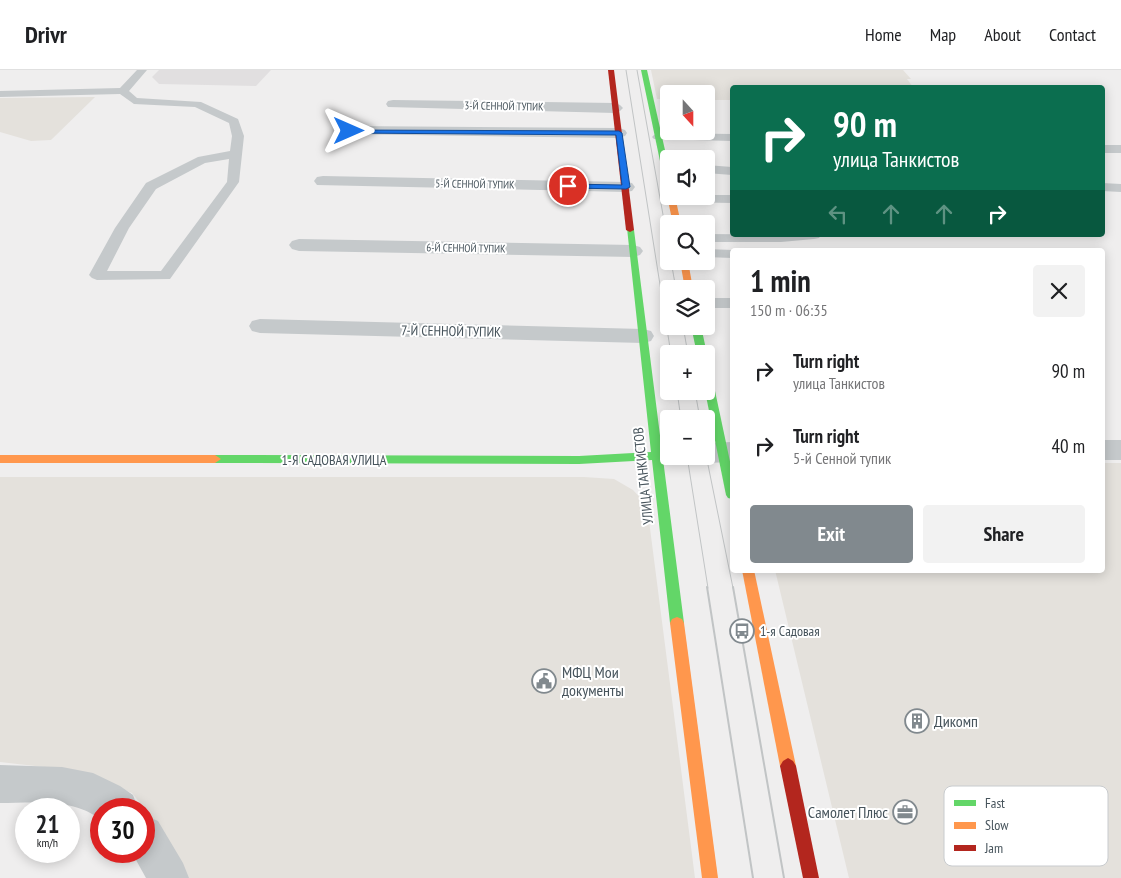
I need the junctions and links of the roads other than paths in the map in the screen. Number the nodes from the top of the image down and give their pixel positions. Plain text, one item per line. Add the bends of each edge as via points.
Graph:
1 (142, 70) edge
2 (612, 70) edge
3 (644, 70) edge
4 (123, 91) junction
5 (0, 94) edge
6 (393, 104) dead end
7 (615, 108) junction
8 (349, 131) dead end
9 (619, 133) junction
10 (658, 137) junction
11 (730, 138) edge
12 (1105, 149) edge
13 (1121, 149) edge
14 (662, 150) edge
15 (235, 154) junction
16 (715, 170) edge
17 (730, 171) edge
18 (323, 181) dead end
19 (626, 187) junction
20 (1105, 187) edge
21 (1121, 188) edge
22 (715, 197) edge
23 (730, 199) edge
24 (792, 237) edge
25 (715, 238) edge
26 (299, 245) dead end
27 (633, 251) junction
28 (715, 253) edge
29 (730, 254) edge
30 (715, 303) edge
31 (730, 303) edge
32 (260, 326) dead end
33 (643, 336) junction
34 (711, 400) edge
35 (1105, 450) edge
36 (1121, 450) edge
37 (721, 453) edge
38 (656, 456) junction
39 (660, 456) edge
40 (0, 459) edge
41 (730, 487) edge
42 (749, 573) edge
43 (0, 784) edge
44 (105, 798) edge
45 (155, 855) edge
46 (168, 878) edge
47 (710, 878) edge
48 (811, 878) edge

1 - 4 lane
2 - 7 main road, УЛИЦА ТАНКИСТОВ
3 - 10 main road
4 - 5 lane
4 - 15 lane via 134,101 197,104 234,121 238,136
6 - 7 street, 3-Й СЕННОЙ ТУПИК
7 - 9 main road, УЛИЦА ТАНКИСТОВ
8 - 9 street
9 - 19 main road, УЛИЦА ТАНКИСТОВ
10 - 11 lane
10 - 14 main road
12 - 13 lane
15 - 15 lane via 202,160 151,186 122,228 97,275 165,276 233,182
16 - 17 lane
18 - 19 street, 5-Й СЕННОЙ ТУПИК
19 - 27 main road, УЛИЦА ТАНКИСТОВ
20 - 21 lane
22 - 23 lane
24 - 25 lane
26 - 27 street, 6-Й СЕННОЙ ТУПИК
27 - 33 main road, УЛИЦА ТАНКИСТОВ
28 - 29 lane
30 - 31 lane
32 - 33 street, 7-Й СЕННОЙ ТУПИК
33 - 38 main road, УЛИЦА ТАНКИСТОВ
34 - 37 main road
35 - 36 street
37 - 41 main road
38 - 39 main road, 1-Я САДОВАЯ УЛИЦА
38 - 40 main road, 1-Я САДОВАЯ УЛИЦА via 579,460
38 - 47 main road, УЛИЦА ТАНКИСТОВ
42 - 48 main road
43 - 44 street via 72,786
45 - 46 street

